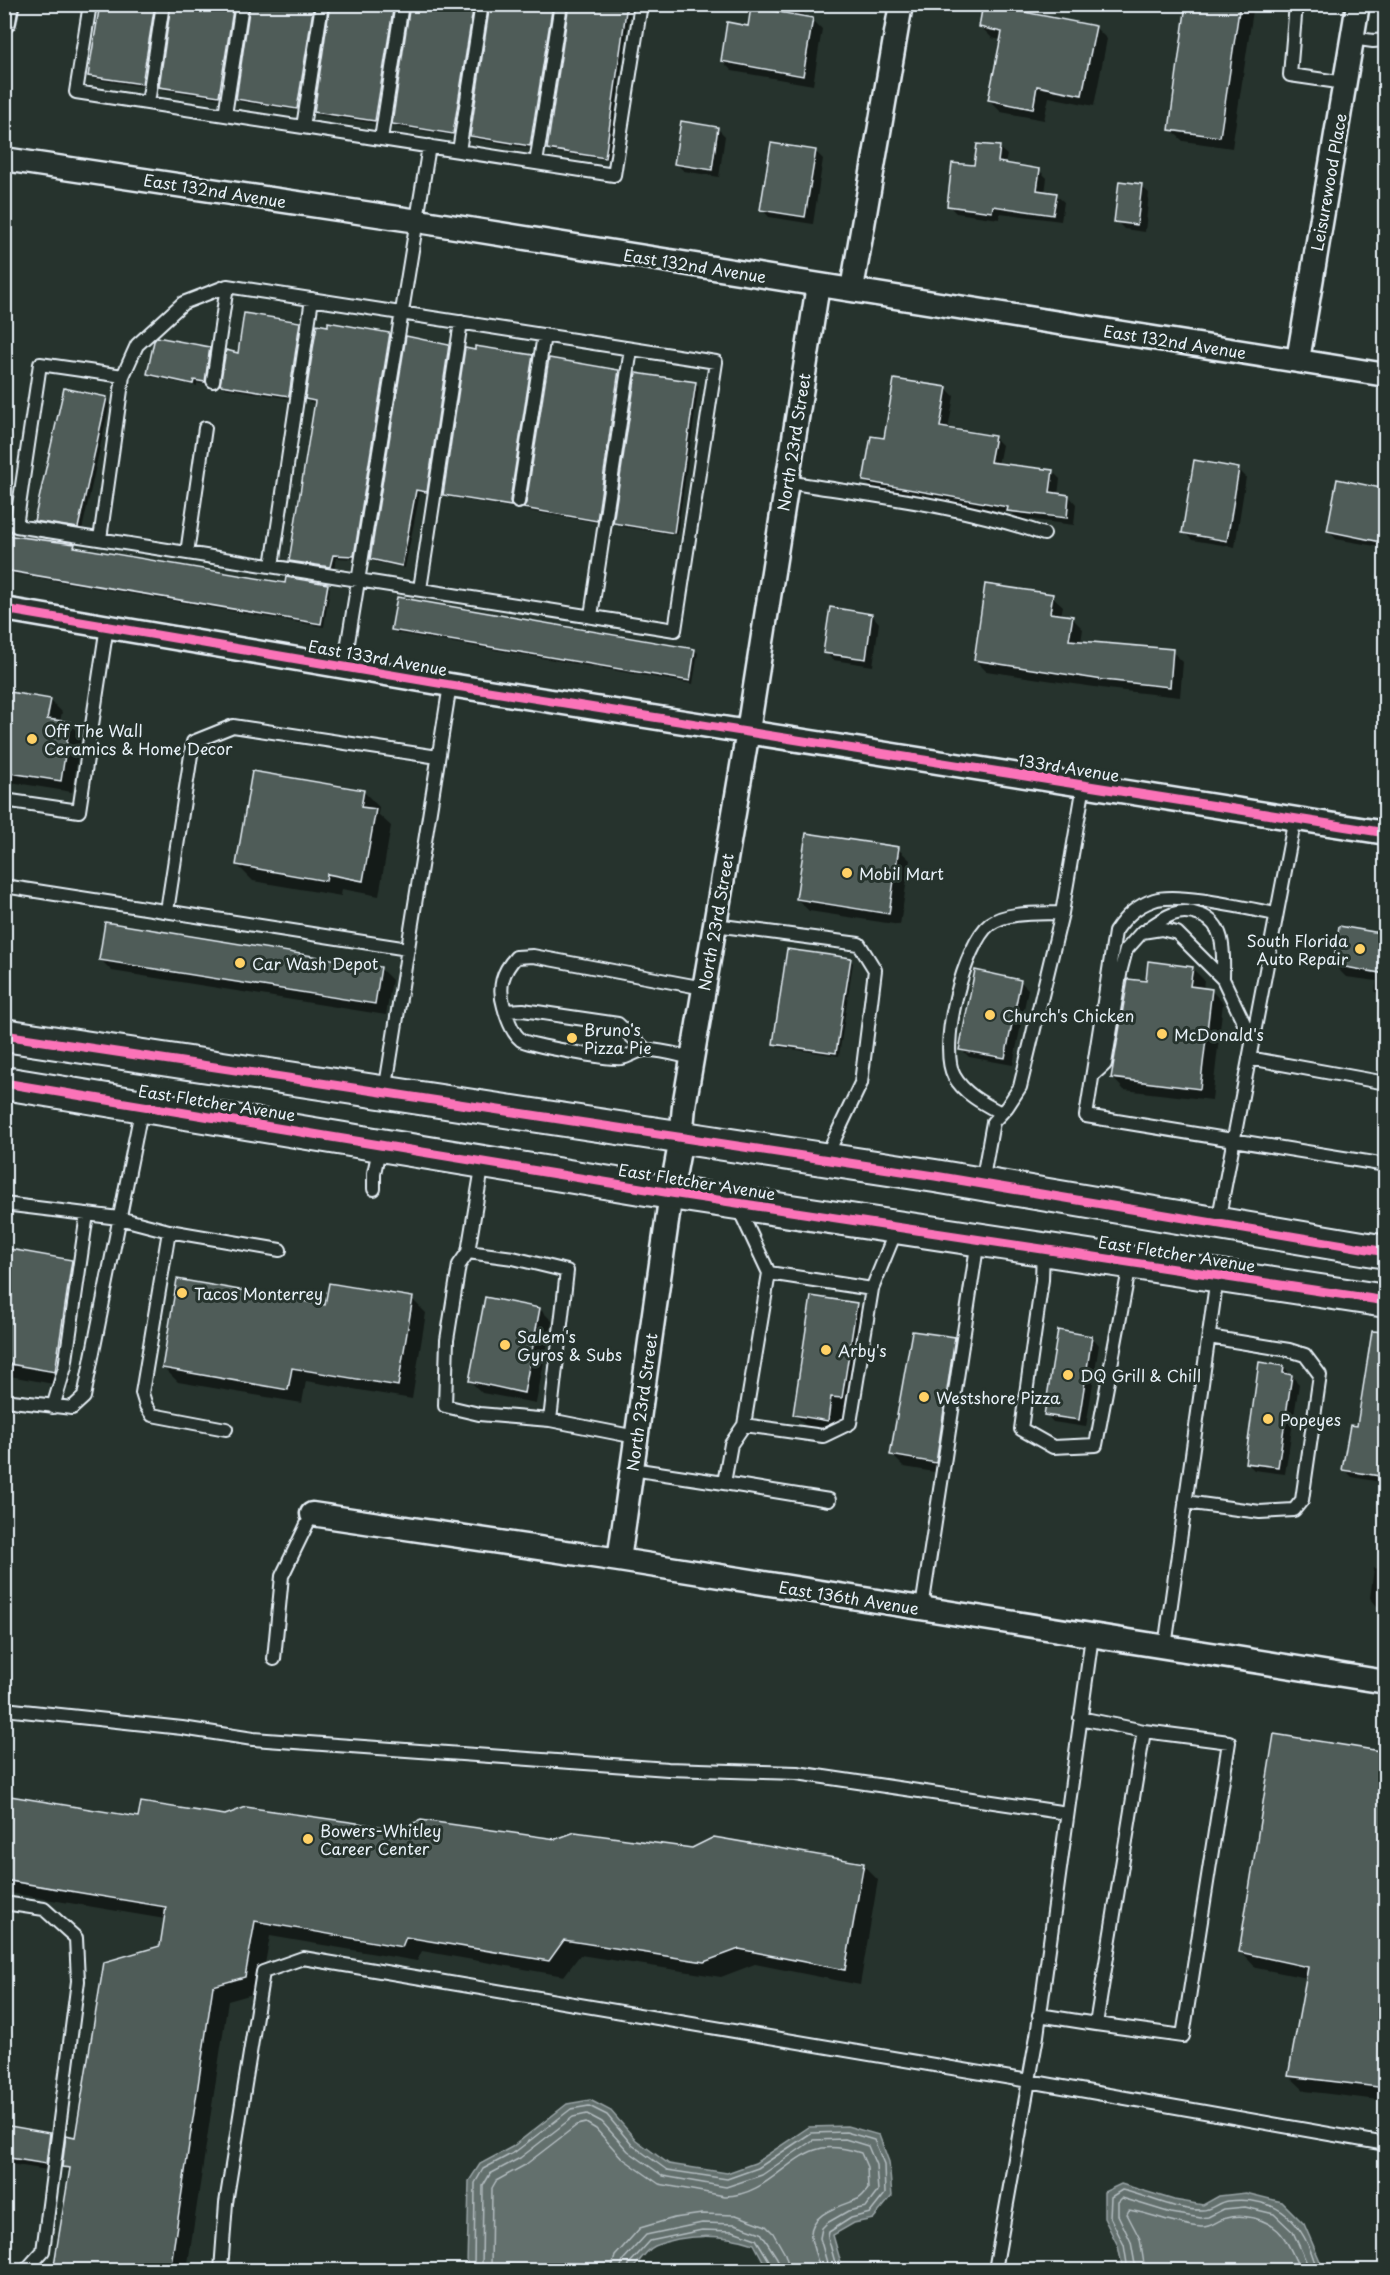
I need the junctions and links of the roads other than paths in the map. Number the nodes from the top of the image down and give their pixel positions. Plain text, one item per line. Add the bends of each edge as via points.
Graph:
1 (7, 4) edge
2 (90, 4) edge
3 (163, 4) edge
4 (242, 4) edge
5 (322, 4) edge
6 (402, 4) edge
7 (482, 4) edge
8 (561, 4) edge
9 (640, 4) edge
10 (901, 4) edge
11 (1296, 4) edge
12 (1358, 4) edge
13 (4, 21) edge
14 (1352, 38) junction
15 (1386, 40) edge
16 (1345, 83) junction
17 (148, 102) junction
18 (225, 115) junction
19 (303, 127) junction
20 (381, 139) junction
21 (429, 146) junction
22 (459, 151) junction
23 (4, 159) edge
24 (537, 163) junction
25 (418, 220) junction
26 (818, 285) junction
27 (227, 286) junction
28 (852, 289) junction
29 (312, 299) junction
30 (402, 314) junction
31 (461, 322) junction
32 (544, 335) junction
33 (631, 349) junction
34 (1298, 360) junction
35 (1386, 375) edge
36 (123, 376) junction
37 (213, 381) dead end
38 (205, 429) dead end
39 (787, 482) junction
40 (518, 502) dead end
41 (1044, 534) dead end
42 (100, 539) junction
43 (188, 553) junction
44 (272, 566) junction
45 (358, 580) junction
46 (420, 589) junction
47 (4, 609) edge
48 (591, 616) junction
49 (107, 626) junction
50 (344, 667) junction
51 (450, 685) junction
52 (748, 731) junction
53 (438, 757) junction
54 (1084, 784) junction
55 (4, 800) edge
56 (1295, 818) junction
57 (1386, 833) edge
58 (4, 886) edge
59 (167, 911) junction
60 (1062, 913) junction
61 (1275, 914) junction
62 (715, 925) junction
63 (1142, 932) junction
64 (408, 949) junction
65 (1223, 979) junction
66 (704, 988) junction
67 (505, 1011) junction
68 (4, 1035) edge
69 (1252, 1040) junction
70 (645, 1049) junction
71 (692, 1058) junction
72 (1249, 1058) junction
73 (1093, 1075) junction
74 (4, 1083) edge
75 (1386, 1083) edge
76 (385, 1093) junction
77 (142, 1105) junction
78 (1001, 1113) junction
79 (1233, 1138) junction
80 (681, 1139) junction
81 (380, 1144) junction
82 (825, 1160) junction
83 (483, 1162) junction
84 (1386, 1165) edge
85 (981, 1184) junction
86 (374, 1189) dead end
87 (671, 1193) junction
88 (736, 1203) junction
89 (4, 1204) edge
90 (87, 1214) junction
91 (118, 1218) junction
92 (1217, 1224) junction
93 (897, 1227) junction
94 (169, 1231) junction
95 (978, 1239) junction
96 (1043, 1248) junction
97 (280, 1250) dead end
98 (468, 1252) junction
99 (1386, 1252) edge
100 (1131, 1261) junction
101 (769, 1273) junction
102 (1217, 1275) junction
103 (872, 1289) junction
104 (1386, 1300) edge
105 (1209, 1337) junction
106 (4, 1400) edge
107 (53, 1407) junction
108 (550, 1420) junction
109 (744, 1425) junction
110 (226, 1430) dead end
111 (636, 1437) junction
112 (632, 1469) junction
113 (724, 1483) junction
114 (828, 1500) dead end
115 (1185, 1502) junction
116 (312, 1514) joint
117 (619, 1560) junction
118 (922, 1608) junction
119 (1092, 1636) junction
120 (1165, 1647) junction
121 (273, 1659) dead end
122 (1386, 1682) edge
123 (4, 1709) edge
124 (1080, 1718) junction
125 (1144, 1731) junction
126 (1067, 1813) junction
127 (4, 1903) edge
128 (1040, 2015) junction
129 (1096, 2024) junction
130 (1029, 2081) junction
131 (1386, 2144) edge
132 (26, 2271) edge
133 (221, 2271) edge
134 (995, 2271) edge

1 - 13 street
2 - 17 lane via 76,92
3 - 17 lane
4 - 18 lane
5 - 19 lane
6 - 20 lane
7 - 22 lane
8 - 24 lane
9 - 24 lane via 614,175
10 - 28 street
11 - 16 lane via 1290,75
12 - 14 street, Leisurewood Place
14 - 15 lane
14 - 16 street, Leisurewood Place
16 - 34 street, Leisurewood Place
17 - 18 lane
18 - 19 lane
19 - 20 lane
20 - 21 lane
21 - 22 lane
21 - 25 lane
22 - 24 lane
23 - 25 street, East 132nd Avenue
25 - 26 street, East 132nd Avenue
25 - 30 lane
26 - 28 street, East 132nd Avenue
26 - 39 street, North 23rd Street
27 - 29 lane
27 - 36 lane via 183,303 137,345
27 - 37 lane
28 - 34 street, East 132nd Avenue
29 - 30 lane
29 - 44 lane
30 - 31 lane
30 - 45 lane
31 - 32 lane
31 - 46 lane
32 - 33 lane
32 - 40 lane
33 - 48 lane
33 - 48 lane via 716,362 675,630
34 - 35 street, East 132nd Avenue
36 - 42 lane
36 - 42 lane via 40,364 16,526
38 - 43 lane
39 - 41 lane via 957,510
39 - 52 street, North 23rd Street
42 - 43 lane
43 - 44 lane
44 - 45 lane
45 - 46 lane
45 - 50 lane
46 - 48 lane
47 - 49 street, East 133rd Avenue
49 - 50 street, East 133rd Avenue
49 - 55 lane via 79,811
50 - 51 street, East 133rd Avenue
51 - 52 street, East 133rd Avenue
51 - 53 lane
52 - 54 street, 133rd Avenue
52 - 62 street, North 23rd Street
53 - 59 lane via 233,726 193,742
53 - 64 lane
54 - 56 street, 133rd Avenue
54 - 60 lane
56 - 57 street, 133rd Avenue
56 - 61 lane
58 - 59 lane
59 - 64 lane
60 - 78 lane via 1020,1087
60 - 78 lane via 1013,916 988,925 975,944 956,994 948,1045 950,1066 968,1092
61 - 69 lane
61 - 73 lane via 1191,899 1155,899 1127,915 1115,932
62 - 66 street, North 23rd Street
62 - 82 lane via 859,944 875,970 861,1083
63 - 65 lane via 1161,929 1177,933
63 - 65 lane via 1174,914 1192,912 1206,916 1217,926 1224,948
63 - 73 lane via 1126,950 1105,1064
64 - 76 lane
65 - 69 lane
66 - 67 lane via 532,956 516,957 502,979
66 - 71 street, North 23rd Street
67 - 70 lane via 524,1010 618,1024
67 - 70 lane via 521,1040 542,1046 620,1059
68 - 76 main road, East Fletcher Avenue
69 - 72 lane
70 - 71 lane
71 - 80 street, North 23rd Street
72 - 75 lane
72 - 79 lane
73 - 79 lane via 1086,1116
74 - 77 main road, East Fletcher Avenue
76 - 80 main road, East Fletcher Avenue
77 - 81 main road, East Fletcher Avenue
77 - 91 lane
78 - 85 lane via 993,1122
79 - 84 lane
79 - 92 lane
80 - 82 main road, East Fletcher Avenue
80 - 87 street, North 23rd Street
81 - 83 main road, East Fletcher Avenue
81 - 86 lane
82 - 85 main road, East Fletcher Avenue
83 - 87 main road, East Fletcher Avenue
83 - 98 lane
85 - 92 main road, East Fletcher Avenue
87 - 88 main road, East Fletcher Avenue
87 - 111 street, North 23rd Street
88 - 93 main road, East Fletcher Avenue
88 - 101 lane
89 - 90 lane
90 - 91 lane
90 - 107 lane via 65,1367
91 - 94 lane
91 - 107 lane via 84,1397 72,1408
92 - 99 main road, East Fletcher Avenue
93 - 95 main road, East Fletcher Avenue
93 - 103 lane
94 - 97 lane
94 - 110 lane via 142,1393 153,1415
95 - 96 main road, East Fletcher Avenue
95 - 118 lane
96 - 100 main road, East Fletcher Avenue
96 - 100 lane via 1021,1429 1053,1447 1096,1445
98 - 108 lane via 567,1271
98 - 108 lane via 459,1265 447,1340 445,1406 479,1414
100 - 102 main road, East Fletcher Avenue
101 - 103 lane
101 - 109 lane
102 - 104 main road, East Fletcher Avenue
102 - 105 lane
103 - 109 lane via 850,1423 823,1436
105 - 115 lane
105 - 115 lane via 1305,1355 1320,1375 1302,1500 1294,1510 1260,1512
106 - 107 lane
108 - 111 lane
109 - 113 lane via 731,1444
111 - 112 street, North 23rd Street
112 - 113 lane
112 - 117 street, North 23rd Street
113 - 114 lane
115 - 120 lane
116 - 117 street, East 136th Avenue
116 - 121 lane via 282,1576
117 - 118 street, East 136th Avenue
118 - 119 street, East 136th Avenue
119 - 120 street, East 136th Avenue
119 - 124 lane
120 - 122 street, East 136th Avenue
123 - 126 lane via 253,1739 632,1766 797,1773
124 - 125 lane
124 - 126 lane
125 - 129 lane
125 - 129 lane via 1229,1742 1185,2024 1183,2036
126 - 128 lane
127 - 132 lane via 44,1910 76,1938 78,1971 43,2251
128 - 129 lane
128 - 130 lane
130 - 131 lane
130 - 133 lane via 303,1958 263,1972 226,2203
130 - 134 lane

